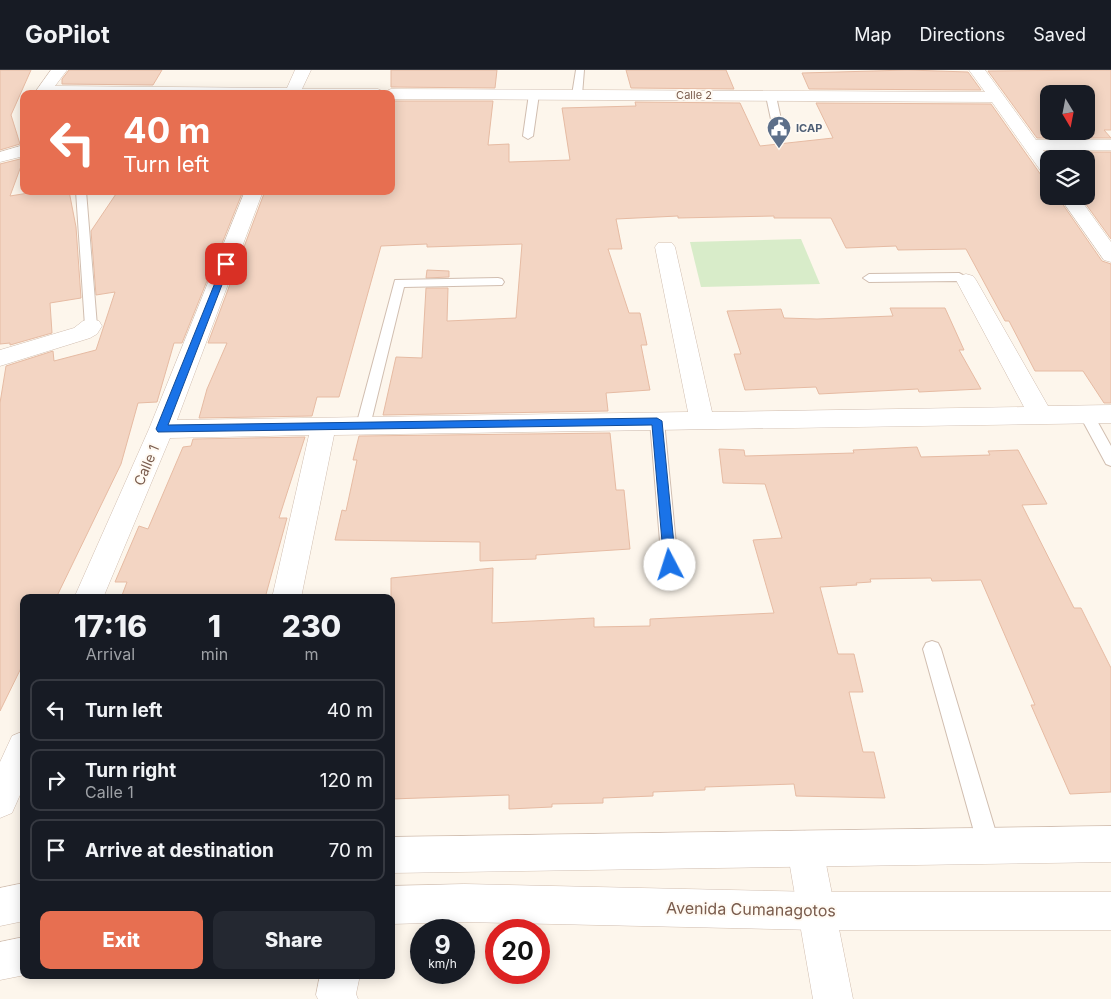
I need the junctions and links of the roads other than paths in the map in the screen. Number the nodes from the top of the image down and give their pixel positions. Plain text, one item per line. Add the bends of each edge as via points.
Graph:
1 (58, 70) edge
2 (303, 70) edge
3 (580, 70) edge
4 (977, 70) edge
5 (45, 90) edge
6 (294, 90) edge
7 (395, 94) edge
8 (534, 94) junction
9 (577, 95) junction
10 (772, 96) junction
11 (996, 97) junction
12 (528, 136) dead end
13 (780, 138) dead end
14 (1031, 145) junction
15 (1111, 145) edge
16 (20, 151) edge
17 (0, 156) edge
18 (1040, 158) edge
19 (81, 195) edge
20 (252, 195) edge
21 (1074, 205) edge
22 (665, 246) dead end
23 (1111, 256) edge
24 (869, 278) dead end
25 (966, 280) joint
26 (498, 282) dead end
27 (91, 326) joint
28 (0, 358) edge
29 (1086, 414) junction
30 (1111, 414) edge
31 (1041, 415) junction
32 (702, 420) junction
33 (657, 421) junction
34 (363, 426) junction
35 (323, 427) junction
36 (161, 429) junction
37 (1111, 460) edge
38 (670, 565) dead end
39 (90, 594) edge
40 (287, 594) edge
41 (932, 649) dead end
42 (20, 755) edge
43 (0, 801) edge
44 (1111, 844) edge
45 (989, 846) junction
46 (805, 849) junction
47 (395, 855) edge
48 (20, 903) edge
49 (395, 905) edge
50 (0, 907) edge
51 (817, 911) junction
52 (1111, 911) edge
53 (20, 957) edge
54 (0, 961) edge
55 (339, 979) edge
56 (338, 999) edge
57 (833, 999) edge

1 - 5 street
2 - 6 street
3 - 9 lane
4 - 11 street
7 - 8 street, Calle 2
8 - 9 street, Calle 2
8 - 12 lane
9 - 10 street, Calle 2
10 - 11 street, Calle 2
10 - 13 lane
11 - 14 street
14 - 15 street
14 - 18 street
16 - 17 street
19 - 27 lane
20 - 36 street, Calle 1
21 - 23 street
22 - 32 street
24 - 25 lane via 959,277
25 - 31 street
26 - 34 lane via 399,283
27 - 28 street via 82,333
29 - 30 street
29 - 31 street
29 - 37 lane
31 - 32 street
32 - 33 street
33 - 34 street
33 - 38 lane
34 - 35 street
35 - 36 street
35 - 40 street
36 - 39 street, Calle 1
41 - 45 lane
42 - 43 street
44 - 45 street
45 - 46 street
46 - 47 street
46 - 51 street
48 - 50 street
49 - 51 street, Avenida Cumanagotos via 464,903
51 - 52 street, Avenida Cumanagotos
51 - 57 street
53 - 54 street
55 - 56 street

